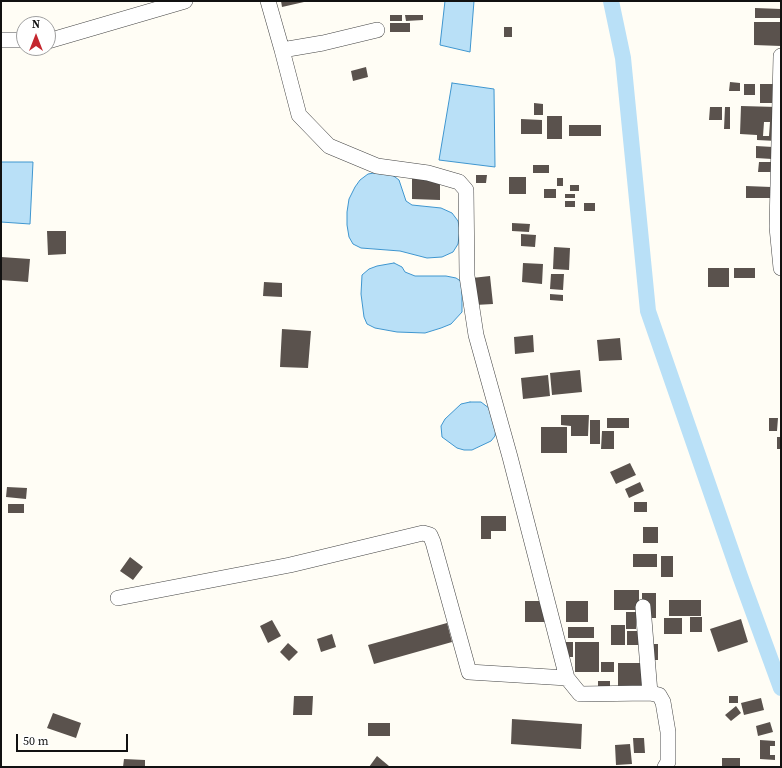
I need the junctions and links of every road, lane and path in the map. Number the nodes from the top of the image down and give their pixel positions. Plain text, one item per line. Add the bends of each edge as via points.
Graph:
1 (185, 1) edge
2 (268, 1) edge
3 (377, 30) dead end
4 (56, 39) edge
5 (1, 40) edge
6 (16, 40) edge
7 (282, 50) junction
8 (781, 56) edge
9 (781, 268) edge
10 (118, 598) dead end
11 (643, 607) dead end
12 (567, 678) junction
13 (650, 694) junction
14 (665, 767) edge

1 - 4 street
2 - 7 street
3 - 7 street
5 - 6 street
7 - 12 street via 299,115 328,146 377,166 428,173 459,182 466,190 466,276 476,335
8 - 9 street via 778,220
10 - 12 street via 290,565 423,533 430,535 434,542 469,672
11 - 13 street
12 - 13 street via 580,694
13 - 14 street via 659,695 663,702 668,732 668,762

